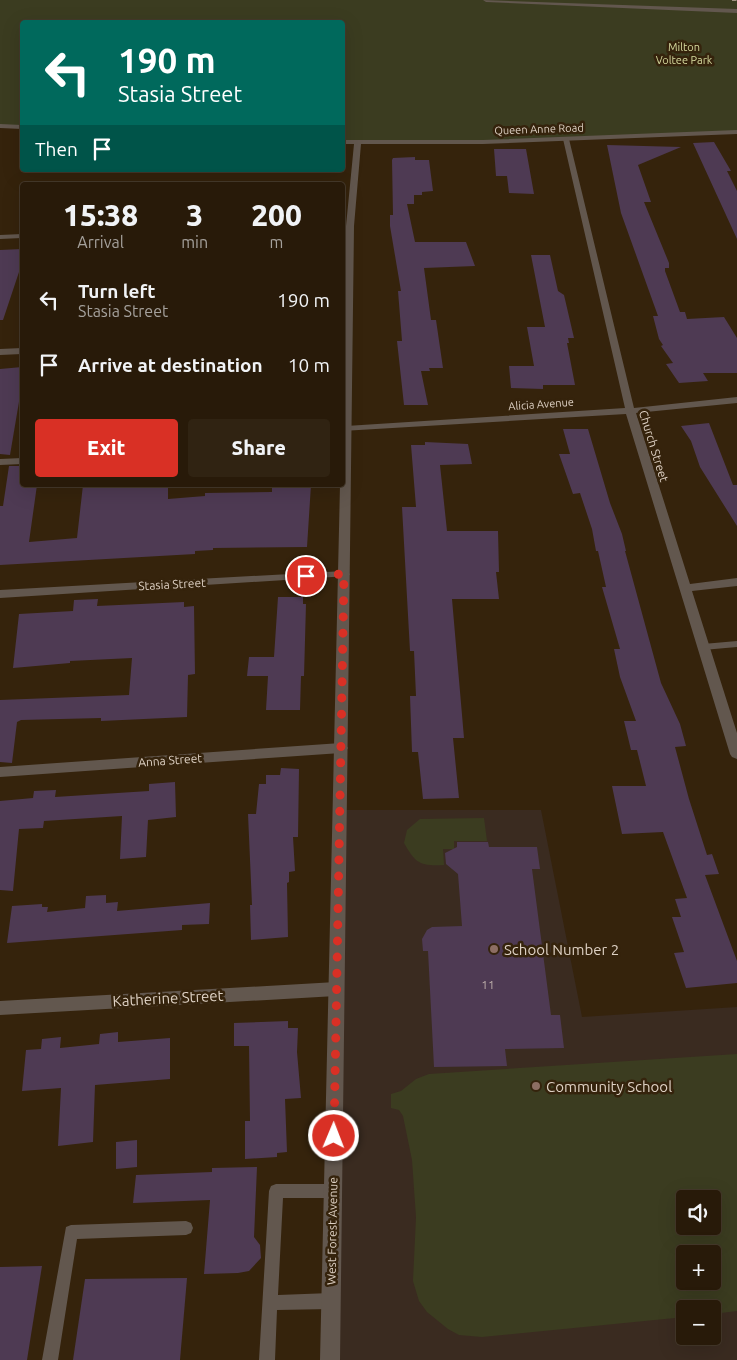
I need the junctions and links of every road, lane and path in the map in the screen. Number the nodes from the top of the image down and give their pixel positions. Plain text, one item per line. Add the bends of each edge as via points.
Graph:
1 (486, 0) edge
2 (737, 11) edge
3 (0, 126) edge
4 (20, 127) edge
5 (737, 132) edge
6 (566, 139) junction
7 (345, 142) edge
8 (358, 142) junction
9 (346, 226) edge
10 (20, 236) edge
11 (0, 237) edge
12 (345, 337) edge
13 (20, 351) edge
14 (0, 352) edge
15 (737, 400) edge
16 (630, 411) junction
17 (346, 429) junction
18 (345, 437) edge
19 (20, 461) edge
20 (0, 462) edge
21 (344, 487) edge
22 (344, 574) junction
23 (737, 582) edge
24 (685, 588) junction
25 (0, 594) edge
26 (737, 644) edge
27 (703, 647) junction
28 (341, 748) junction
29 (737, 754) edge
30 (0, 772) edge
31 (336, 989) junction
32 (0, 1008) edge
33 (333, 1191) junction
34 (186, 1228) dead end
35 (331, 1300) junction
36 (270, 1303) junction
37 (50, 1360) edge
38 (267, 1360) edge
39 (330, 1360) edge

1 - 2 street
3 - 4 street
5 - 6 street, Queen Anne Road
6 - 8 street, Queen Anne Road
6 - 16 street, Church Street
7 - 8 street, Queen Anne Road
8 - 9 street, West Forest Avenue
9 - 12 street, West Forest Avenue
10 - 11 street
12 - 17 street, West Forest Avenue
13 - 14 street
15 - 16 street, Alicia Avenue
16 - 17 street, Alicia Avenue
16 - 24 street, Church Street
17 - 18 street, West Forest Avenue
19 - 20 street
21 - 22 street, West Forest Avenue
22 - 25 street, Stasia Street
22 - 28 street, West Forest Avenue
23 - 24 street
24 - 27 street, Church Street
26 - 27 lane
27 - 29 street, Church Street
28 - 30 street, Anna Street
28 - 31 street, West Forest Avenue
31 - 32 street, Katherine Street
31 - 33 street, West Forest Avenue
33 - 35 street, West Forest Avenue
33 - 36 lane via 276,1191
34 - 37 lane via 71,1232
35 - 36 lane
35 - 39 street, West Forest Avenue
36 - 38 lane

